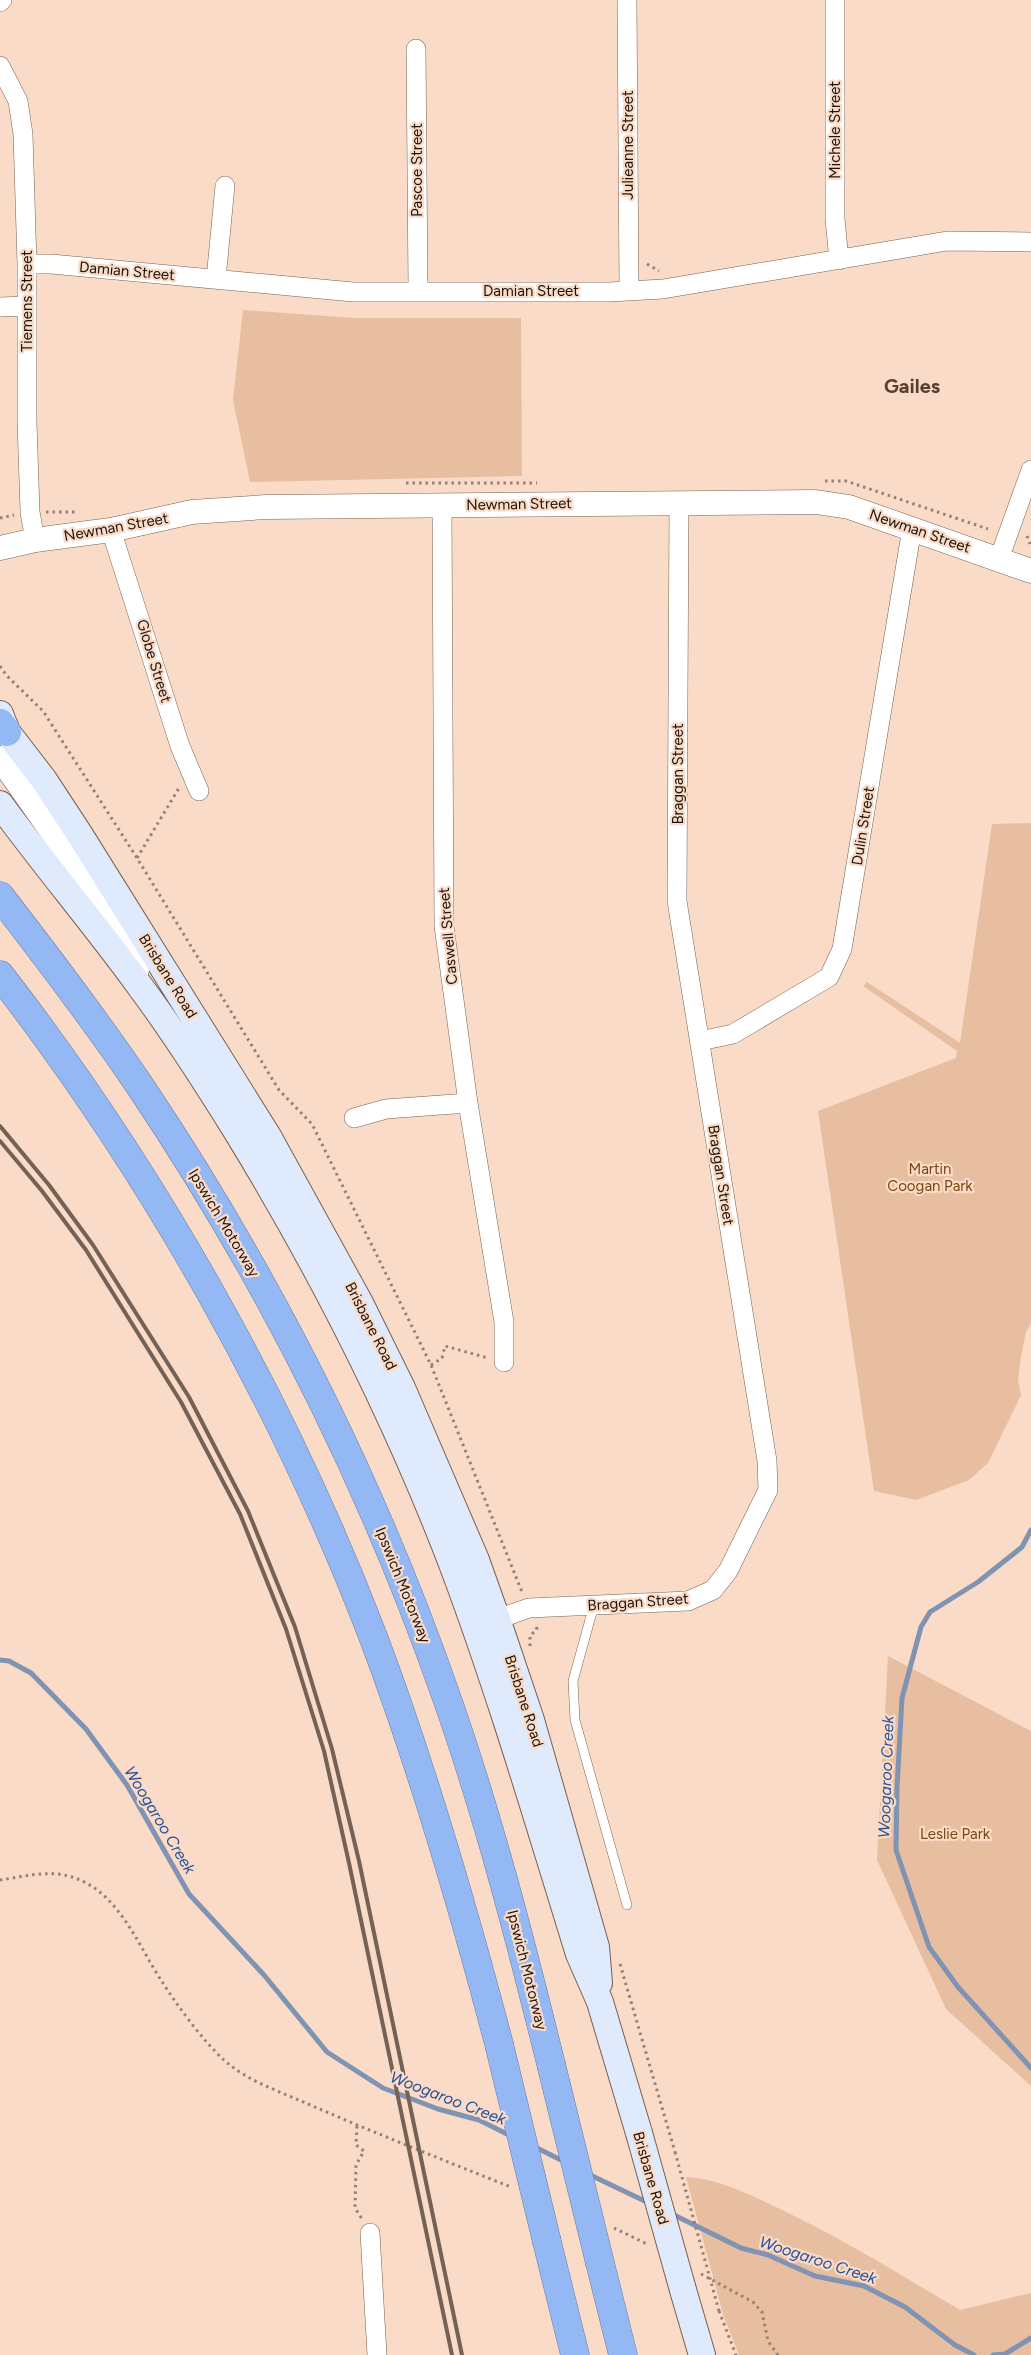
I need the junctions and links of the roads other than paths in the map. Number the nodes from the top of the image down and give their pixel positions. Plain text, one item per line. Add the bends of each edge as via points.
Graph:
1 (627, 0) edge
2 (835, 0) edge
3 (416, 49) dead end
4 (0, 66) edge
5 (225, 186) dead end
6 (1031, 242) edge
7 (839, 260) junction
8 (27, 264) junction
9 (216, 279) junction
10 (418, 290) junction
11 (628, 290) junction
12 (26, 306) junction
13 (0, 307) edge
14 (1031, 470) edge
15 (679, 502) junction
16 (442, 505) junction
17 (912, 528) junction
18 (111, 530) junction
19 (35, 540) junction
20 (0, 548) edge
21 (999, 559) junction
22 (1031, 571) edge
23 (2, 723) edge
24 (0, 758) edge
25 (199, 791) dead end
26 (0, 804) edge
27 (0, 896) edge
28 (0, 976) edge
29 (140, 986) junction
30 (700, 1041) junction
31 (468, 1103) junction
32 (354, 1118) dead end
33 (504, 1362) road end
34 (594, 1605) junction
35 (486, 1623) junction
36 (627, 1905) dead end
37 (370, 2233) road end
38 (377, 2355) edge
39 (575, 2355) edge
40 (623, 2355) edge
41 (702, 2355) edge

1 - 11 street, Julieanne Street
2 - 7 street, Michele Street via 835,219
3 - 10 street, Pascoe Street
4 - 8 street, Tiemens Street via 18,101 23,134
5 - 9 street
6 - 7 street, Damian Street via 947,241
7 - 11 street, Damian Street via 663,289
8 - 9 street, Damian Street
8 - 12 street, Tiemens Street
9 - 10 street, Damian Street via 353,292
10 - 11 street, Damian Street
12 - 13 street
12 - 19 street, Tiemens Street via 30,512
14 - 21 street
15 - 16 street, Newman Street
15 - 17 street, Newman Street via 816,502 849,507
15 - 30 street, Braggan Street via 677,901
16 - 18 street, Newman Street via 266,507 192,512
16 - 31 street, Caswell Street via 444,926
17 - 21 street, Newman Street
17 - 30 street, Dulin Street via 842,949 828,977 733,1034
18 - 19 street, Newman Street
18 - 25 street, Globe Street
19 - 20 street, Newman Street
21 - 22 street, Newman Street
23 - 35 main road, Brisbane Road via 80,835 264,1130 314,1217 402,1388 476,1560
24 - 29 street via 49,825 136,962
26 - 29 main road, Brisbane Road
27 - 40 highway, Ipswich Motorway, bridge via 92,1018 178,1146 266,1294 337,1431 388,1546 451,1710 497,1852
28 - 39 highway, bridge via 78,1082 221,1313 272,1409 373,1638 456,1882 500,2044
29 - 35 main road, Brisbane Road via 236,1130 335,1306
30 - 34 street, Braggan Street via 767,1461 768,1490 728,1571 713,1590 688,1601
31 - 32 street via 386,1109
31 - 33 street, Caswell Street via 504,1322
34 - 35 street, Braggan Street via 529,1608
34 - 36 lane via 573,1681 575,1720
35 - 41 main road, Brisbane Road, bridge via 578,1954 600,2002 639,2133 689,2280
37 - 38 street

